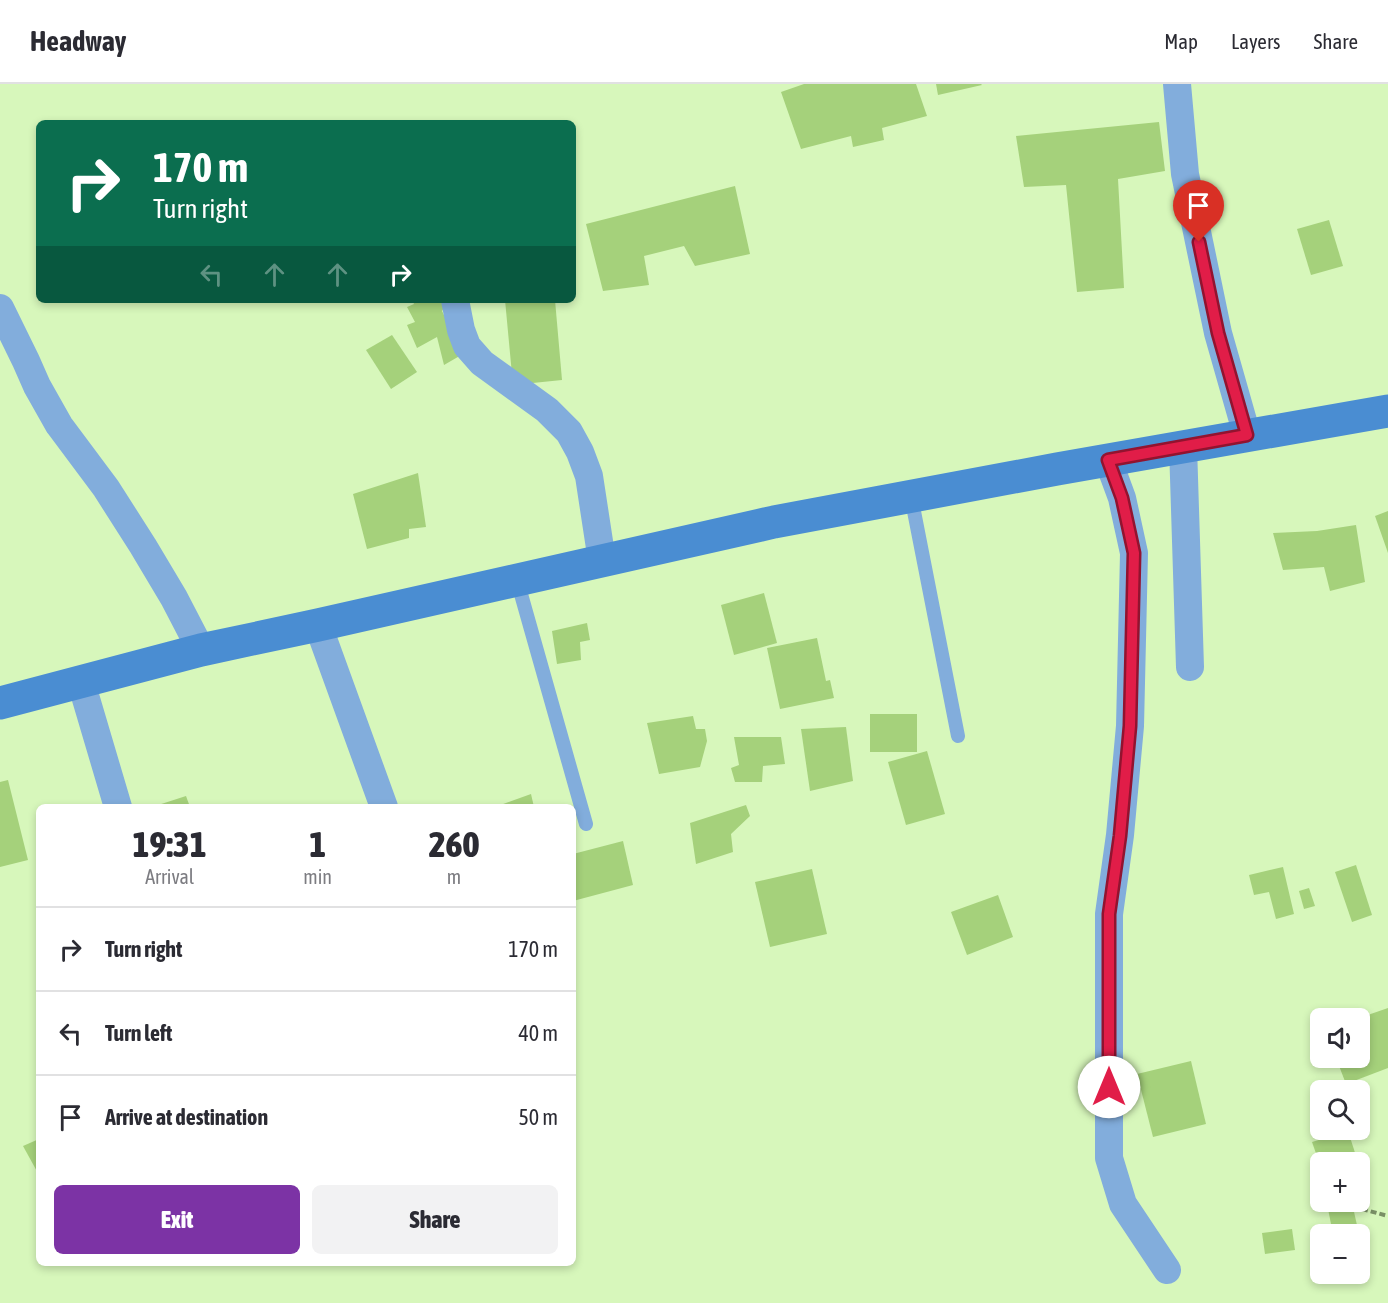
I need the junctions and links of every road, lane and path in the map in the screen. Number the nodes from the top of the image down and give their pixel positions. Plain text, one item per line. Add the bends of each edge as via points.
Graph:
1 (1177, 84) edge
2 (455, 303) edge
3 (0, 308) edge
4 (1388, 411) edge
5 (1247, 435) junction
6 (1183, 446) junction
7 (1108, 460) junction
8 (911, 496) junction
9 (602, 561) junction
10 (517, 580) junction
11 (318, 626) junction
12 (201, 650) junction
13 (1190, 667) dead end
14 (81, 682) junction
15 (0, 703) edge
16 (958, 736) dead end
17 (117, 804) edge
18 (383, 804) edge
19 (586, 824) dead end
20 (1370, 1211) edge
21 (1388, 1216) edge
22 (1167, 1270) dead end

1 - 5 street via 1185,174 1218,333
2 - 9 street via 467,346 482,363 547,410 580,452 589,476
3 - 12 street via 59,425 143,546
4 - 5 street
5 - 6 street
6 - 7 street
6 - 13 street
7 - 8 street
7 - 22 street via 1122,498 1134,553 1130,726 1109,914 1109,1158 1123,1204
8 - 9 street
8 - 16 lane
9 - 10 street
10 - 11 street
10 - 19 lane
11 - 12 street
11 - 18 street
12 - 14 street
14 - 15 street
14 - 17 street
20 - 21 path

